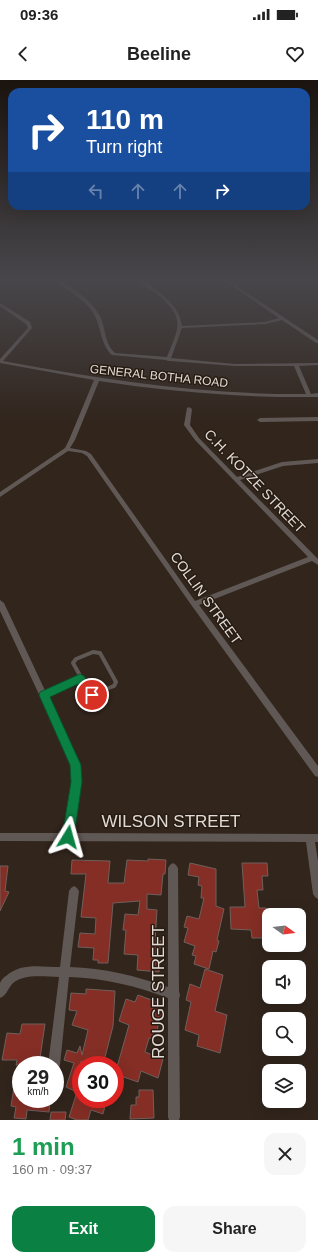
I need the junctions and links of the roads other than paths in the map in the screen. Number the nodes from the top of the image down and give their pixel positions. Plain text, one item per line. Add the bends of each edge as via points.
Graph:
1 (180, 327) edge
2 (30, 328) edge
3 (102, 328) edge
4 (296, 328) edge
5 (318, 342) edge
6 (168, 360) junction
7 (0, 362) edge
8 (318, 364) edge
9 (296, 365) junction
10 (97, 380) junction
11 (318, 395) edge
12 (310, 396) junction
13 (189, 409) dead end
14 (318, 419) edge
15 (260, 420) dead end
16 (67, 449) junction
17 (318, 461) edge
18 (236, 479) junction
19 (0, 495) edge
20 (315, 561) edge
21 (0, 603) edge
22 (194, 604) junction
23 (80, 679) junction
24 (44, 695) junction
25 (318, 773) edge
26 (0, 837) edge
27 (68, 837) junction
28 (314, 838) edge
29 (174, 868) dead end
30 (74, 891) dead end
31 (318, 894) edge
32 (65, 970) junction
33 (0, 994) edge
34 (174, 995) junction
35 (55, 1056) edge
36 (174, 1117) dead end

1 - 6 street
2 - 7 street
3 - 6 street via 107,346 114,354
4 - 5 street
6 - 9 street via 256,366
7 - 10 street, GENERAL BOTHA ROAD
8 - 9 street
9 - 12 street
10 - 12 street, GENERAL BOTHA ROAD via 244,396
10 - 16 street
11 - 12 street, GENERAL BOTHA ROAD
13 - 18 street, C.H. KOTZE STREET via 187,425 190,430
14 - 15 street
16 - 19 street
16 - 22 street, COLLIN STREET via 89,455
17 - 18 street via 282,464
18 - 20 street, C.H. KOTZE STREET
20 - 22 street
21 - 24 street
22 - 25 street, COLLIN STREET
23 - 23 lane via 74,662 97,652 116,682 114,686 91,695
23 - 24 lane
24 - 27 street via 76,765 77,782
26 - 27 street, WILSON STREET
27 - 28 street, WILSON STREET
28 - 31 street
29 - 34 street, ROUGE STREET
30 - 32 street
32 - 33 street via 19,974 5,983
32 - 34 street via 114,976
32 - 35 street
34 - 36 street, ROUGE STREET

